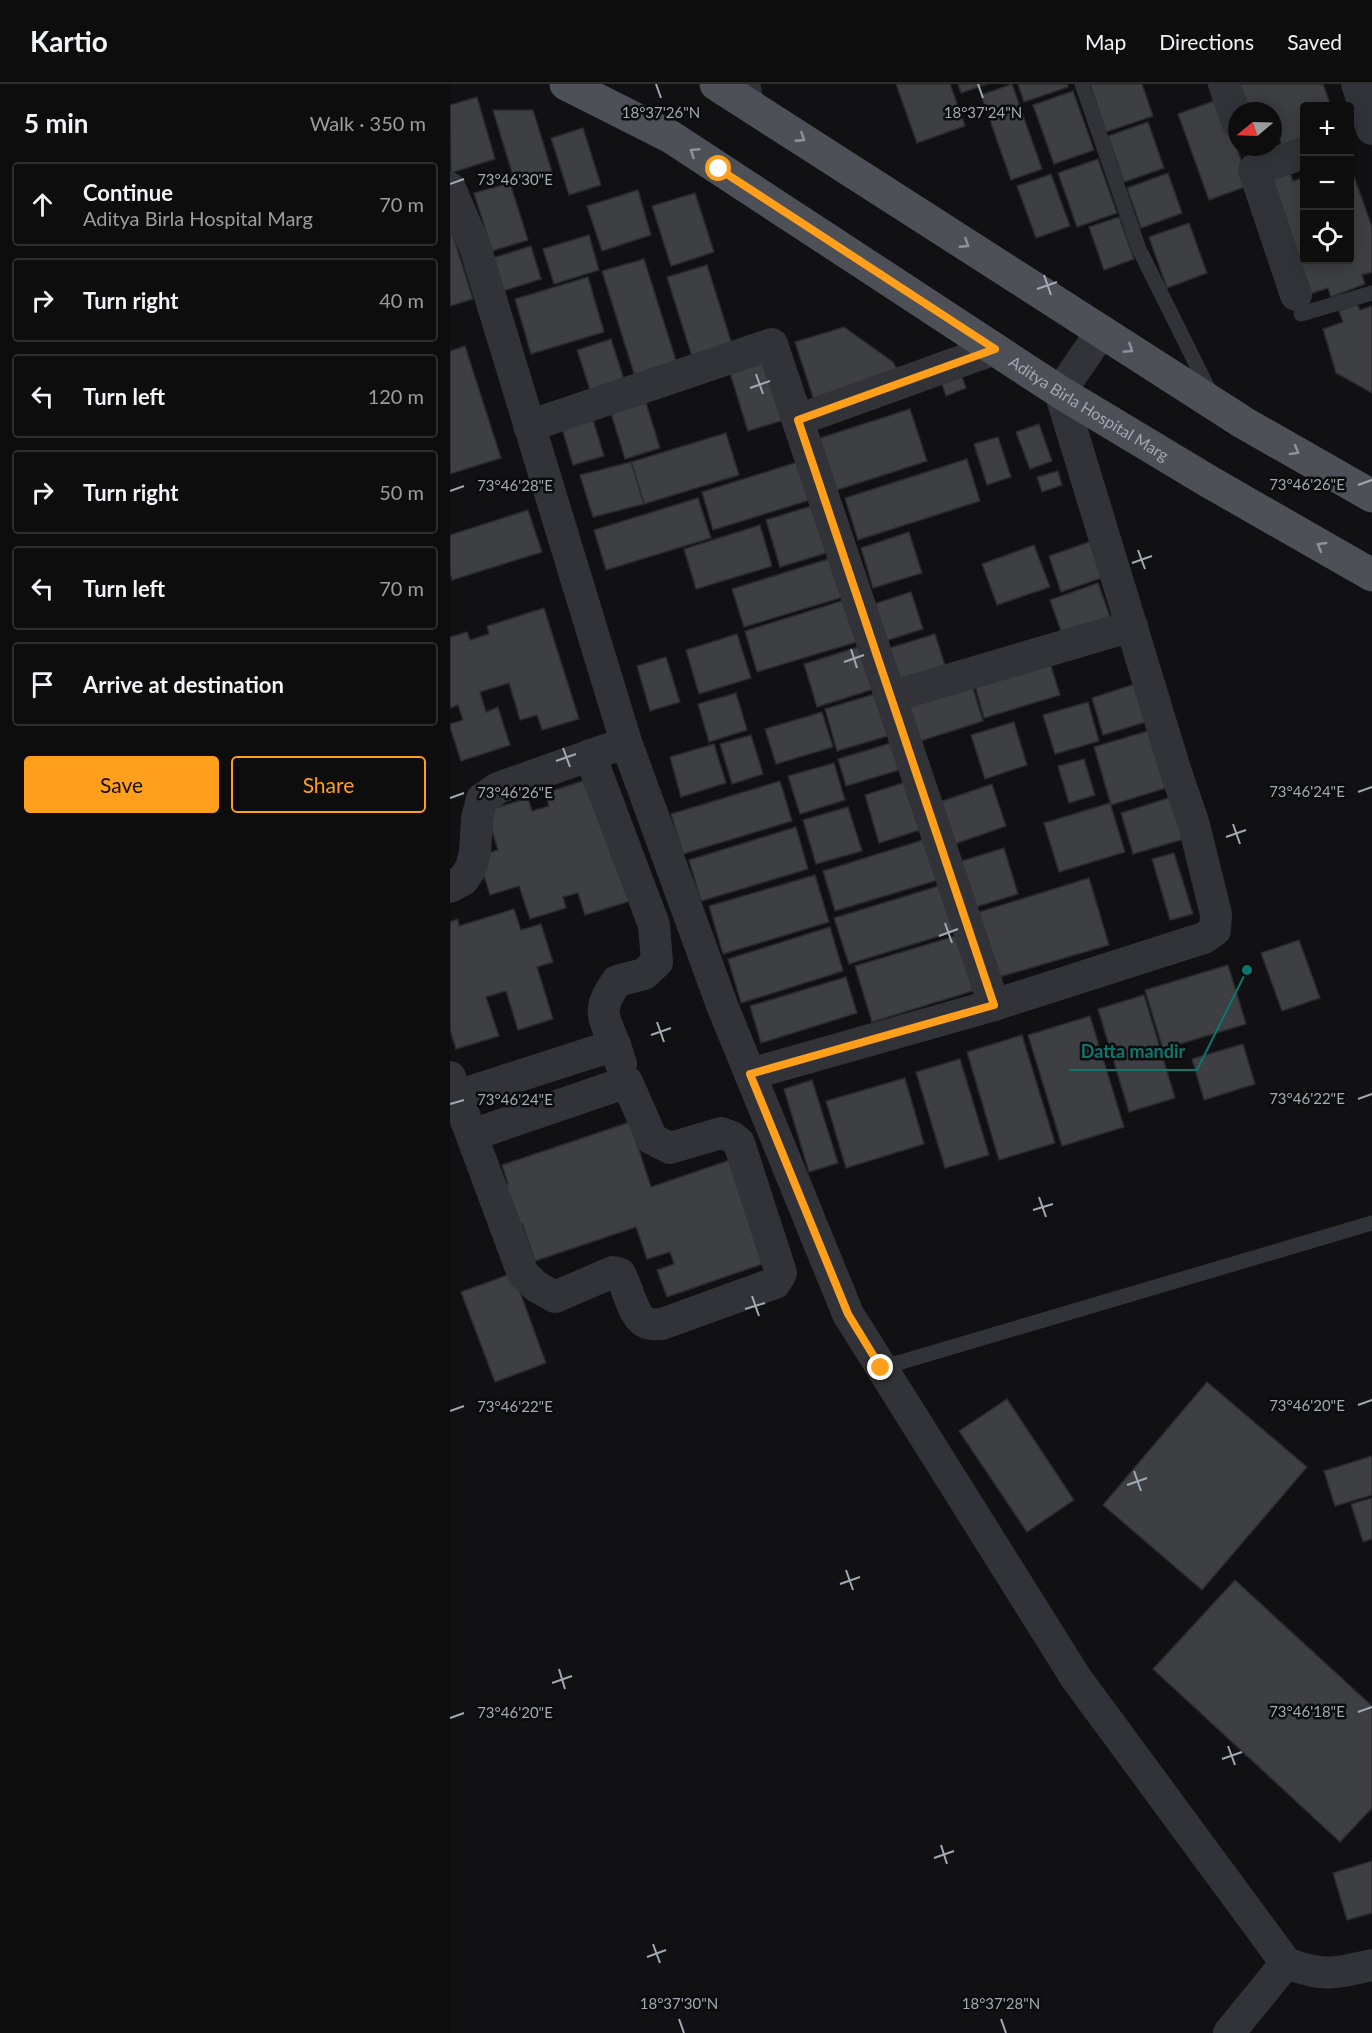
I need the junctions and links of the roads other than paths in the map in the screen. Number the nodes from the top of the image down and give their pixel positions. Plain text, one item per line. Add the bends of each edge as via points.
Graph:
1 (566, 84) edge
2 (716, 84) edge
3 (1082, 84) edge
4 (1224, 84) edge
5 (1358, 84) edge
6 (756, 97) edge
7 (1230, 102) edge
8 (1372, 131) edge
9 (1354, 138) edge
10 (1300, 153) edge
11 (1250, 158) edge
12 (450, 188) edge
13 (1372, 293) edge
14 (1299, 305) joint
15 (1102, 331) junction
16 (995, 349) junction
17 (1060, 392) junction
18 (1217, 405) junction
19 (798, 420) junction
20 (529, 426) junction
21 (1372, 496) edge
22 (1372, 575) edge
23 (1132, 626) junction
24 (890, 698) junction
25 (626, 742) junction
26 (590, 755) junction
27 (450, 887) edge
28 (994, 1005) junction
29 (615, 1045) junction
30 (750, 1074) junction
31 (627, 1082) junction
32 (454, 1087) edge
33 (472, 1135) junction
34 (1372, 1223) edge
35 (881, 1368) junction
36 (1286, 1963) junction
37 (1372, 1965) edge
38 (1229, 2033) edge

16 -> 1 main road, Aditya Birla Hospital Marg via 671,137
2 - 6 main road
3 - 18 lane via 1139,249
4 - 7 street
5 - 8 street
6 -> 15 main road
8 - 9 street
10 - 11 street
11 - 14 street
12 - 20 street via 475,247
13 - 14 lane
15 - 17 street
15 -> 18 main road
16 - 17 main road, Aditya Birla Hospital Marg
16 - 19 street
22 -> 17 main road, Aditya Birla Hospital Marg
17 - 23 street
18 -> 21 main road
19 - 20 street via 772,344
19 - 24 street
20 - 25 street
23 - 24 street
23 - 28 street via 1194,825 1216,914 1215,930 1204,938
24 - 28 street
25 - 26 street
25 - 30 street
26 - 27 street via 498,788 482,799 471,868 463,880
26 - 29 street via 654,925 657,947 657,962 644,974 617,981 607,996 602,1014
28 - 30 street
29 - 31 street
29 - 32 street
30 - 35 street via 848,1314
31 - 33 street
31 - 33 street via 652,1139 670,1148 721,1133 740,1143 781,1273 775,1283 662,1324 648,1324 637,1316 626,1285 620,1274 613,1272 555,1297 523,1274
32 - 33 street
34 - 35 lane
35 - 36 street via 1076,1678
36 - 37 street via 1327,1974
36 - 38 street

